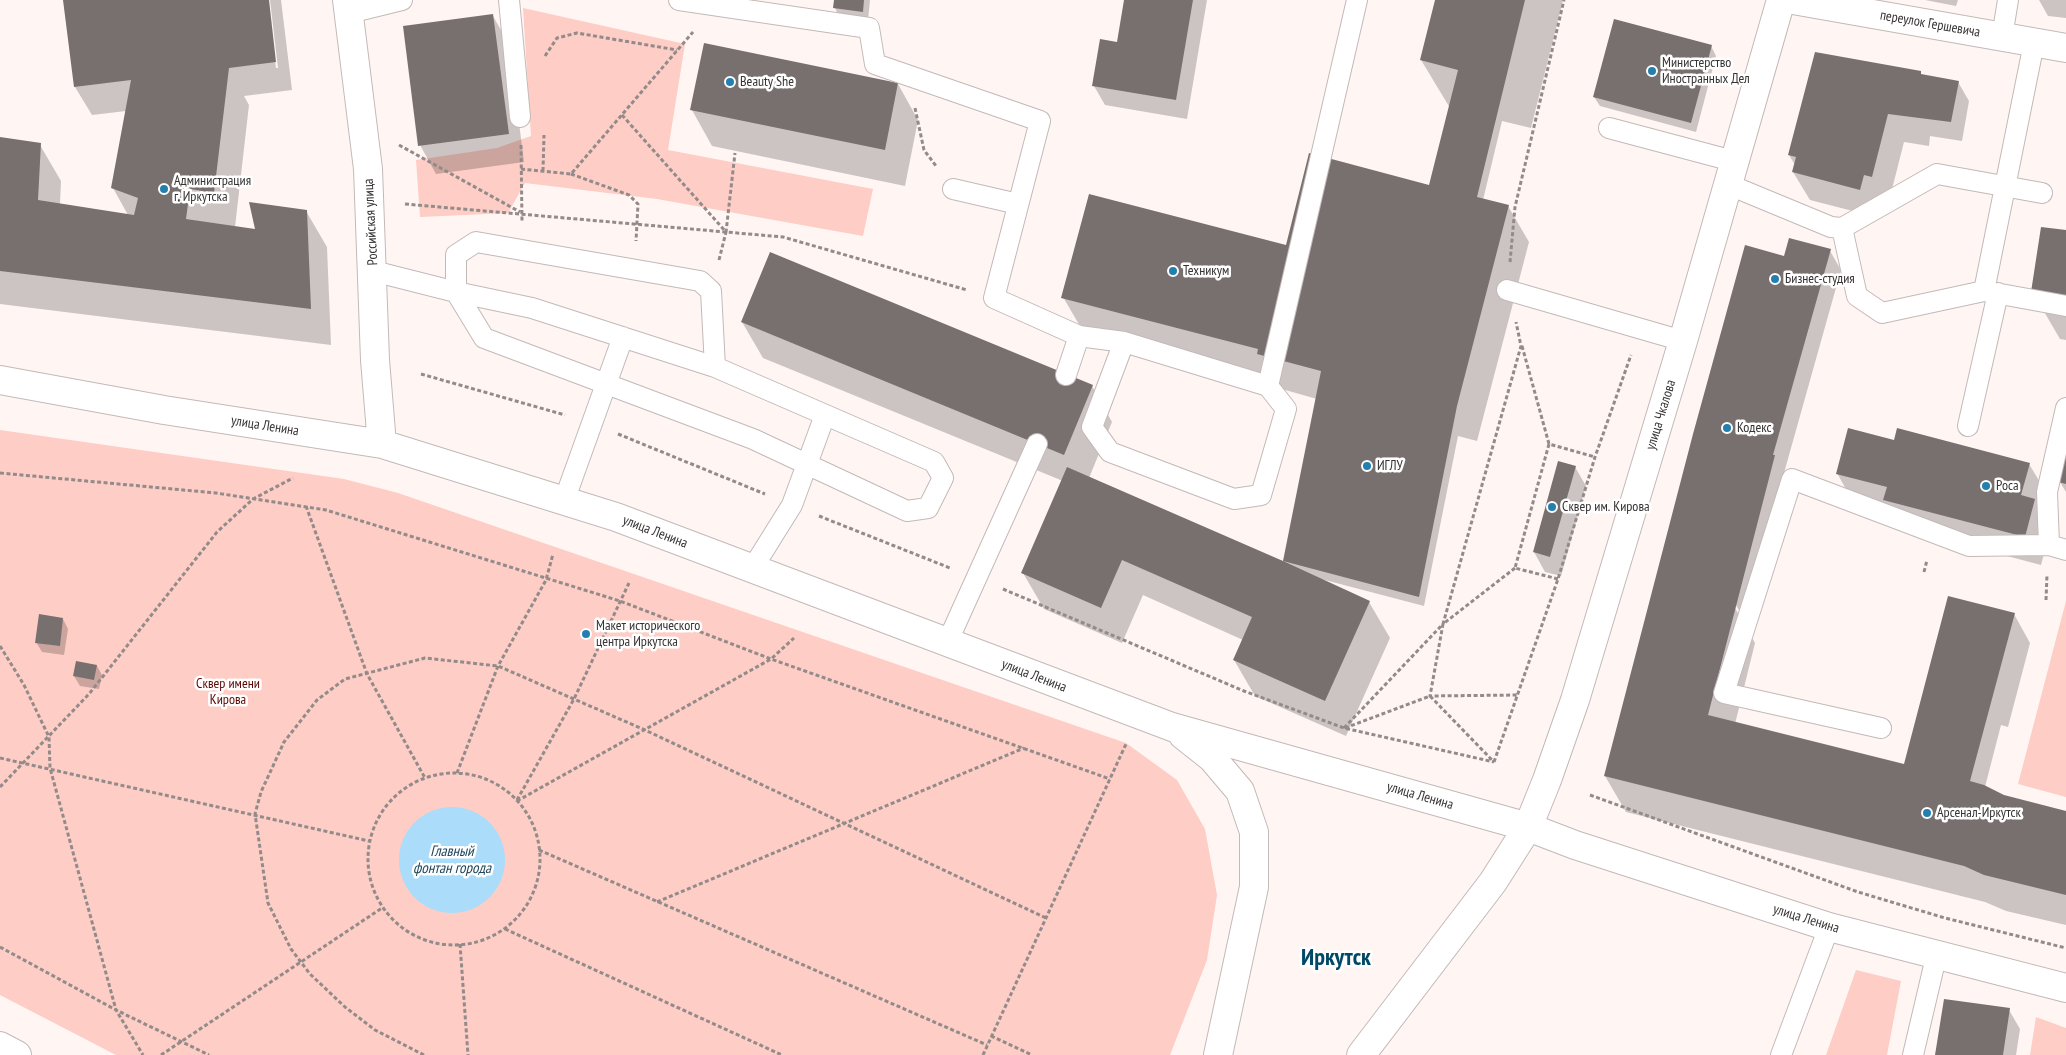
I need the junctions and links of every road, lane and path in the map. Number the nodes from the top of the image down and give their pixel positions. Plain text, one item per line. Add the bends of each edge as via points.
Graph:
1 (402, 0) edge
2 (509, 0) edge
3 (680, 0) edge
4 (1357, 0) edge
5 (1564, 0) edge
6 (1781, 0) edge
7 (1793, 0) edge
8 (2008, 0) edge
9 (717, 5) junction
10 (348, 7) edge
11 (2002, 37) junction
12 (2034, 42) junction
13 (2066, 48) edge
14 (678, 50) junction
15 (545, 63) dead end
16 (909, 76) junction
17 (622, 115) junction
18 (520, 117) joint
19 (1609, 128) dead end
20 (544, 132) dead end
21 (399, 145) dead end
22 (735, 153) dead end
23 (521, 170) junction
24 (543, 171) junction
25 (1730, 173) junction
26 (571, 174) junction
27 (2005, 186) junction
28 (953, 189) joint
29 (2042, 193) dead end
30 (405, 204) dead end
31 (1018, 204) junction
32 (523, 214) junction
33 (638, 224) junction
34 (1842, 228) junction
35 (726, 232) junction
36 (373, 270) junction
37 (1507, 290) junction
38 (456, 292) junction
39 (1991, 292) junction
40 (994, 298) junction
41 (2066, 306) edge
42 (1640, 328) junction
43 (1079, 336) junction
44 (623, 337) junction
45 (1684, 341) junction
46 (1124, 342) junction
47 (1521, 346) junction
48 (715, 367) junction
49 (421, 374) dead end
50 (1066, 374) dead end
51 (0, 380) edge
52 (606, 384) junction
53 (1268, 386) junction
54 (2066, 408) edge
55 (825, 414) junction
56 (592, 424) junction
57 (1968, 426) dead end
58 (382, 444) junction
59 (1037, 444) dead end
60 (1549, 444) junction
61 (1595, 457) junction
62 (807, 462) junction
63 (0, 473) edge
64 (293, 478) dead end
65 (253, 499) junction
66 (564, 501) junction
67 (305, 505) junction
68 (792, 505) junction
69 (2058, 548) edge
70 (553, 554) dead end
71 (1515, 568) junction
72 (752, 569) junction
73 (976, 578) junction
74 (1558, 579) junction
75 (546, 580) junction
76 (629, 583) dead end
77 (620, 601) junction
78 (1443, 624) junction
79 (794, 638) dead end
80 (947, 643) junction
81 (0, 646) edge
82 (771, 659) junction
83 (498, 666) junction
84 (367, 674) junction
85 (1430, 696) junction
86 (1517, 696) junction
87 (574, 699) junction
88 (1172, 727) junction
89 (1344, 728) junction
90 (1881, 728) dead end
91 (645, 730) junction
92 (49, 737) junction
93 (1126, 743) dead end
94 (1025, 748) junction
95 (0, 758) edge
96 (23, 762) junction
97 (1494, 762) junction
98 (50, 768) junction
99 (457, 773) junction
100 (425, 778) junction
101 (1110, 779) junction
102 (0, 787) edge
103 (1590, 795) dead end
104 (517, 801) junction
105 (255, 814) junction
106 (844, 822) junction
107 (1528, 827) junction
108 (369, 841) junction
109 (539, 850) junction
110 (657, 902) junction
111 (382, 908) junction
112 (1046, 918) junction
113 (1829, 927) junction
114 (505, 929) junction
115 (460, 944) junction
116 (0, 947) edge
117 (2066, 948) edge
118 (1937, 953) junction
119 (300, 962) junction
120 (2066, 988) edge
121 (116, 1010) junction
122 (991, 1036) junction
123 (180, 1040) junction
124 (987, 1045) junction
125 (0, 1046) edge
126 (17, 1055) edge
127 (143, 1055) edge
128 (161, 1055) edge
129 (208, 1055) edge
130 (424, 1055) edge
131 (468, 1055) edge
132 (782, 1055) edge
133 (983, 1055) edge
134 (1032, 1055) edge
135 (1218, 1055) edge
136 (1360, 1055) edge
137 (1781, 1055) edge
138 (1913, 1055) edge

1 - 10 lane
2 - 18 lane
3 - 9 lane
4 - 53 lane
5 - 37 path via 1516,207
6 - 25 main road, улица Чкалова
7 - 11 main road, переулок Гершевича
8 - 11 lane
9 - 14 path
9 - 16 lane via 869,28 875,64
10 - 36 main road, Российская улица via 368,169
11 - 12 main road, переулок Гершевича
12 - 13 main road, переулок Гершевича
12 - 27 lane
14 - 15 path via 577,32 557,38 545,53
14 - 17 path
16 - 28 path via 924,150
16 - 31 lane via 1040,121
17 - 26 path
17 - 35 path
18 - 23 path
19 - 25 lane
20 - 24 path
21 - 32 path
22 - 35 path
23 - 24 path
23 - 32 path
24 - 26 path
25 - 34 lane via 1831,227
25 - 45 main road, улица Чкалова
26 - 33 path via 629,195 638,204
27 - 29 lane
27 - 34 lane via 1937,174
27 - 39 lane
28 - 31 lane
30 - 32 path
31 - 40 lane
32 - 33 path
33 - 35 path
34 - 39 lane via 1857,296 1882,313
35 - 40 path via 783,237
36 - 38 lane
36 - 58 main road, Российская улица via 375,360
37 - 42 lane
37 - 47 path
38 - 44 lane via 532,308
38 - 48 lane via 456,255 476,242 700,281 711,291
38 - 52 lane via 484,338
39 - 41 lane
39 - 57 lane
40 - 43 lane
42 - 45 lane
42 - 61 path
43 - 46 lane
43 - 50 lane
44 - 48 lane
44 - 52 lane
45 - 107 main road, улица Чкалова via 1575,700
46 - 53 lane
46 - 53 lane via 1092,427 1110,452 1234,499 1261,495 1286,409
47 - 60 path
47 - 78 path
48 - 55 lane
49 - 56 path
51 - 58 main road, улица Ленина
52 - 56 lane
52 - 62 lane
54 - 69 lane via 2047,492
55 - 62 lane
55 - 62 lane via 934,462 943,478 928,508 907,511
56 - 66 lane
56 - 68 path
58 - 66 main road, улица Ленина
59 - 73 lane
60 - 61 path
60 - 71 path
61 - 74 path
62 - 68 lane
63 - 65 path
64 - 65 path
65 - 67 path
65 - 92 path via 217,532 89,694
66 - 72 main road, улица Ленина via 616,517
67 - 75 path
67 - 84 path
68 - 72 lane
68 - 73 path
69 - 90 lane via 1969,546 1792,479 1724,693
70 - 75 path
71 - 74 path
71 - 78 path
72 - 80 main road, улица Ленина
73 - 80 lane
73 - 89 path via 1236,687
74 - 86 path
75 - 77 path
75 - 83 path
76 - 77 path
77 - 82 path
77 - 87 path
78 - 85 path
78 - 89 path
79 - 82 path
80 - 88 main road, улица Ленина
81 - 92 path via 24,685
82 - 91 path
82 - 94 path
83 - 84 path via 424,658
83 - 87 path
83 - 99 path
84 - 100 path
84 - 105 path via 345,679 317,700 284,742 260,792
85 - 86 path
85 - 89 path
85 - 97 path
86 - 97 path
87 - 91 path
87 - 104 path
88 - 107 main road, улица Ленина
88 - 135 main road via 1212,758 1240,792 1254,832 1254,887
89 - 97 path
91 - 104 path
91 - 106 path
92 - 96 path
92 - 98 path
93 - 101 path
94 - 101 path
94 - 106 path
95 - 96 path
96 - 98 path
96 - 102 path
98 - 105 path
98 - 121 path
99 - 100 path via 447,772
99 - 104 path via 490,780
100 - 108 path via 394,795 377,818
101 - 112 path
103 - 117 path via 1858,892
104 - 109 path via 533,824
105 - 108 path
105 - 119 path via 268,902
106 - 110 path
106 - 112 path
107 - 113 main road, улица Ленина via 1574,845
107 - 136 main road, улица Чкалова via 1493,882
108 - 111 path via 368,875
109 - 110 path
109 - 114 path via 539,873 532,894 521,913
110 - 124 path
111 - 115 path via 397,925 422,940 450,946
111 - 119 path
112 - 122 path
113 - 118 main road, улица Ленина
113 - 137 lane
114 - 115 path via 479,942
114 - 132 path
115 - 131 path
116 - 121 path
118 - 120 main road, улица Ленина
118 - 138 lane
119 - 123 path
119 - 130 path via 345,1007 375,1030
121 - 123 path
121 - 127 path
122 - 124 path
122 - 134 path
123 - 128 path
123 - 129 path
124 - 133 path
125 - 126 main road

